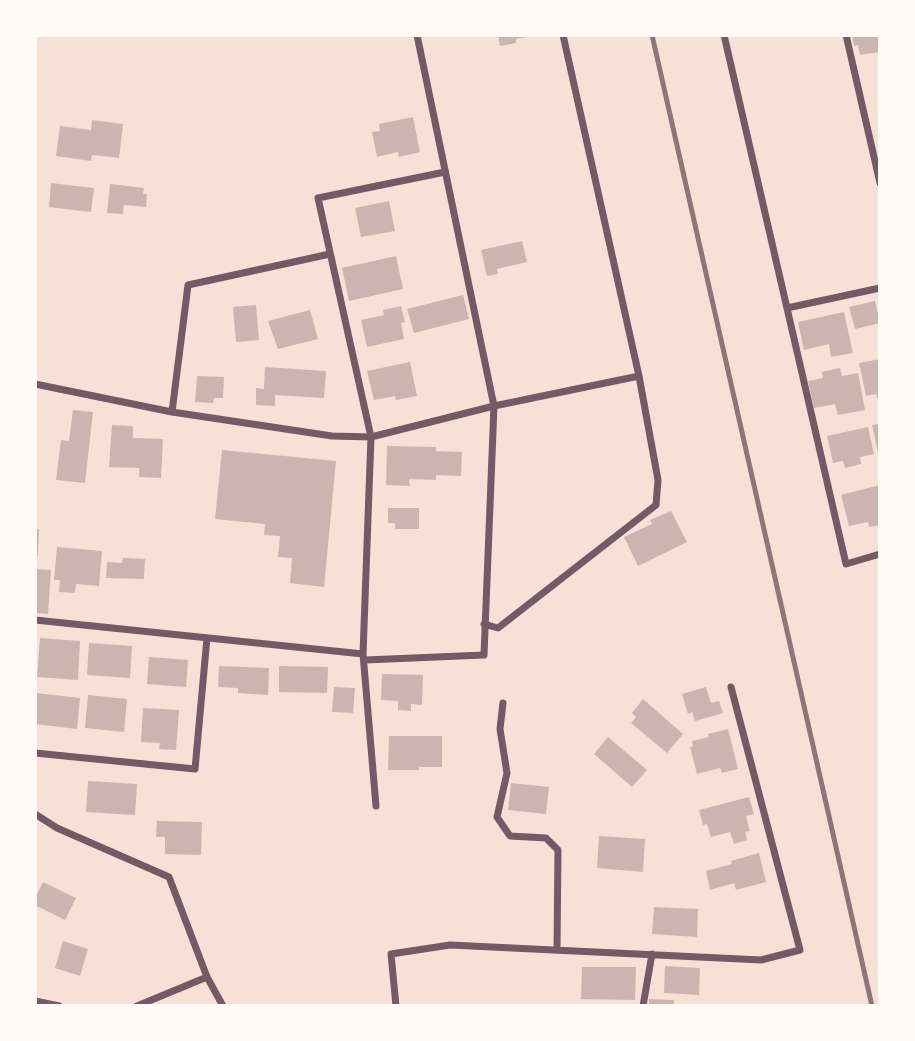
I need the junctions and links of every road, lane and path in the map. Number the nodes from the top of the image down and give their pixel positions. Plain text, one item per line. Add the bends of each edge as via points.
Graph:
1 (417, 35) edge
2 (563, 35) edge
3 (724, 35) edge
4 (846, 35) edge
5 (445, 172) junction
6 (880, 183) edge
7 (330, 254) junction
8 (880, 288) edge
9 (787, 308) junction
10 (639, 376) junction
11 (35, 384) edge
12 (495, 406) junction
13 (172, 412) junction
14 (371, 437) junction
15 (880, 554) edge
16 (35, 620) edge
17 (484, 624) junction
18 (207, 638) junction
19 (364, 657) junction
20 (731, 687) dead end
21 (503, 703) dead end
22 (35, 753) edge
23 (376, 806) dead end
24 (35, 814) edge
25 (557, 950) junction
26 (652, 954) junction
27 (207, 977) junction
28 (35, 1001) edge
29 (59, 1006) edge
30 (137, 1006) edge
31 (223, 1006) edge
32 (396, 1006) edge
33 (643, 1006) edge

1 - 5 street
2 - 10 street
3 - 9 street
4 - 6 street
5 - 7 street via 318,198
5 - 12 street
7 - 13 street via 188,285
7 - 14 street
8 - 9 street
9 - 15 street via 846,564
10 - 12 street
10 - 17 street via 658,480 656,505 498,628
11 - 13 street
12 - 14 street
12 - 17 street
13 - 14 street via 332,436
14 - 19 street
16 - 18 street
17 - 19 street via 484,655
18 - 19 street
18 - 22 street via 195,769
19 - 23 street
20 - 26 street via 800,950 761,960
21 - 25 street via 500,729 508,774 498,817 510,836 546,838 558,850
24 - 27 street via 169,877
25 - 26 street
25 - 32 street via 450,945 391,954
26 - 33 street
27 - 30 street
27 - 31 street
28 - 29 street

